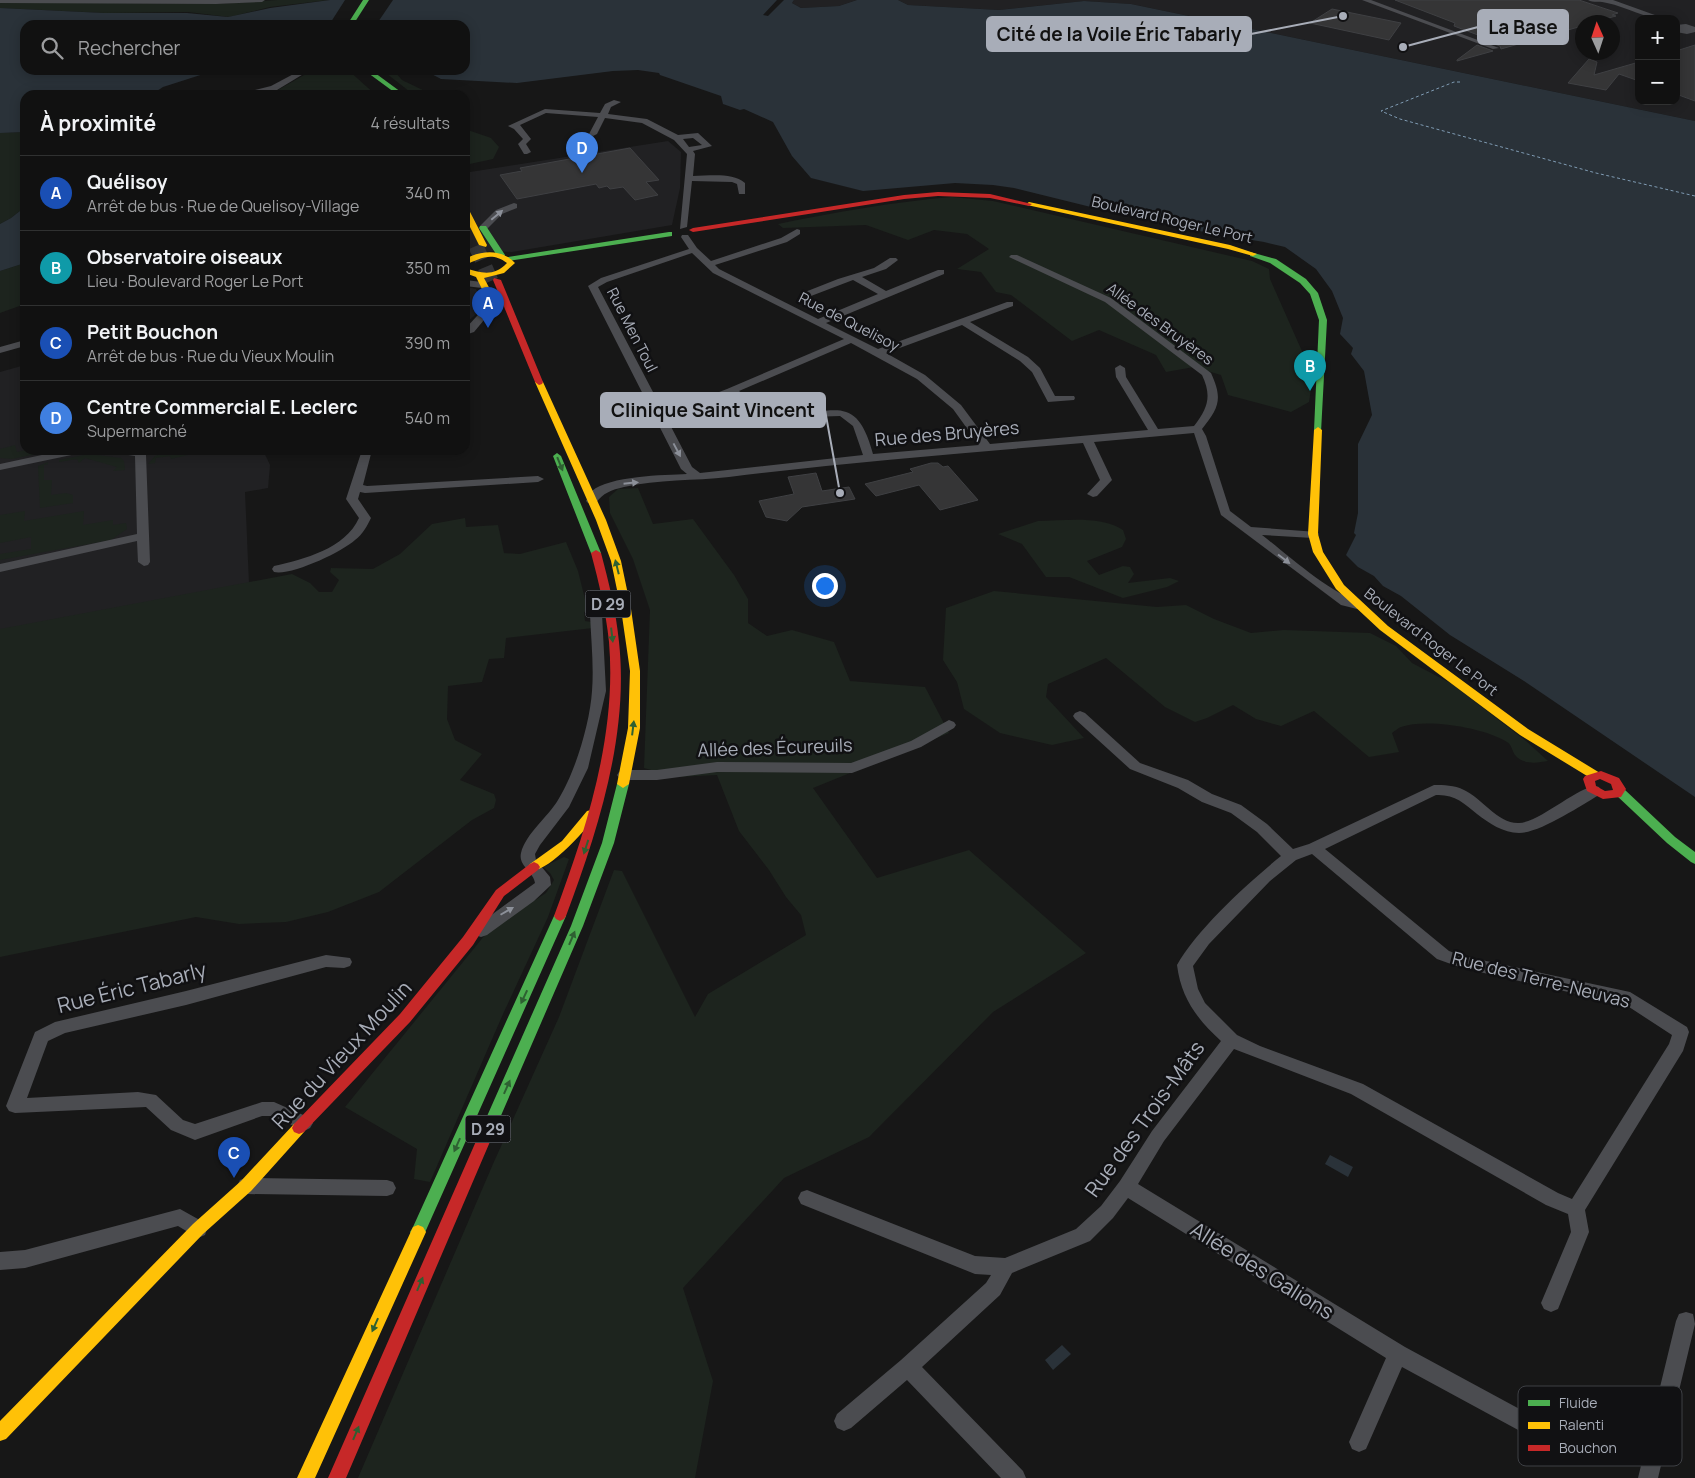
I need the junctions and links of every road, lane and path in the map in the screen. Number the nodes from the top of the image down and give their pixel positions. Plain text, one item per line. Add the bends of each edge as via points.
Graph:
1 (262, 0) edge
2 (366, 0) edge
3 (375, 0) edge
4 (1365, 0) edge
5 (1593, 0) edge
6 (1605, 0) edge
7 (0, 1) edge
8 (138, 1) edge
9 (1652, 15) edge
10 (1635, 16) edge
11 (353, 20) edge
12 (363, 20) edge
13 (1680, 25) edge
14 (1692, 30) edge
15 (1495, 48) dead end
16 (297, 75) edge
17 (360, 75) edge
18 (374, 75) edge
19 (268, 90) edge
20 (381, 90) edge
21 (395, 90) edge
22 (617, 102) dead end
23 (604, 115) junction
24 (593, 134) dead end
25 (677, 138) junction
26 (687, 150) junction
27 (527, 152) dead end
28 (688, 178) junction
29 (742, 192) dead end
30 (470, 206) edge
31 (514, 206) dead end
32 (470, 228) edge
33 (483, 228) junction
34 (687, 232) junction
35 (797, 232) dead end
36 (470, 234) edge
37 (475, 245) edge
38 (694, 250) junction
39 (1014, 257) dead end
40 (894, 260) dead end
41 (506, 261) junction
42 (710, 264) junction
43 (941, 272) dead end
44 (476, 274) edge
45 (855, 277) junction
46 (808, 294) dead end
47 (886, 295) junction
48 (1010, 304) dead end
49 (493, 310) joint
50 (962, 321) junction
51 (817, 322) junction
52 (470, 329) edge
53 (851, 340) junction
54 (20, 344) edge
55 (0, 350) edge
56 (877, 352) junction
57 (1120, 368) dead end
58 (731, 391) junction
59 (1070, 398) dead end
60 (538, 410) dead end
61 (556, 418) junction
62 (660, 418) junction
63 (1197, 430) junction
64 (1155, 434) junction
65 (1088, 441) junction
66 (554, 448) dead end
67 (987, 448) junction
68 (57, 455) edge
69 (140, 455) edge
70 (366, 455) edge
71 (869, 458) junction
72 (0, 467) edge
73 (699, 477) junction
74 (538, 480) dead end
75 (357, 486) junction
76 (1093, 494) dead end
77 (592, 501) junction
78 (1245, 530) junction
79 (1314, 534) junction
80 (143, 536) junction
81 (144, 562) dead end
82 (0, 568) edge
83 (278, 569) dead end
84 (1357, 605) junction
85 (596, 614) dead end
86 (1080, 716) dead end
87 (949, 725) dead end
88 (624, 775) junction
89 (1595, 783) junction
90 (1620, 792) junction
91 (600, 800) junction
92 (1314, 848) junction
93 (1291, 856) junction
94 (1695, 858) edge
95 (534, 867) junction
96 (468, 941) joint
97 (344, 962) dead end
98 (1231, 1040) junction
99 (304, 1123) junction
100 (246, 1186) junction
101 (1126, 1187) junction
102 (387, 1188) dead end
103 (807, 1198) dead end
104 (1576, 1210) junction
105 (198, 1230) junction
106 (0, 1261) edge
107 (1005, 1267) junction
108 (1551, 1303) dead end
109 (1686, 1321) dead end
110 (1398, 1354) junction
111 (908, 1367) junction
112 (1670, 1386) edge
113 (1518, 1419) edge
114 (844, 1421) dead end
115 (0, 1433) edge
116 (1359, 1442) dead end
117 (306, 1478) edge
118 (336, 1478) edge
119 (1016, 1478) edge

1 - 8 street
2 - 11 main road
3 - 12 main road
4 - 15 street
5 - 6 street
5 - 10 street
6 - 9 street
7 - 8 street
13 - 14 street
16 - 19 street
17 - 20 main road
18 - 21 main road
22 - 23 street via 608,106
23 - 24 street
23 - 25 street via 644,121
23 - 27 street via 545,111 512,126 517,127 527,139 522,144
25 - 26 street
25 - 26 street via 695,135 708,146
26 - 28 street via 691,154
28 - 29 street via 736,181 741,183
28 - 34 street
30 - 33 main road
33 -> 31 street via 499,212
32 - 37 main road
33 - 41 main road
34 - 38 street, Rue de Quelisoy
34 - 41 main road, Boulevard Roger Le Port via 672,229 669,234
34 - 79 main road, Boulevard Roger Le Port via 904,197 967,194 1042,206 1230,247 1273,261 1303,281 1314,293 1323,320
35 - 42 street via 784,240
36 - 37 main road
37 - 44 main road
38 - 42 street, Rue de Quelisoy
38 - 62 street, Rue Men Toul via 593,286
39 - 63 street, Allée des Bruyères via 1108,300 1206,373 1215,397 1212,410
40 - 45 street
41 - 44 main road via 498,273
41 - 44 main road via 482,255
41 - 61 main road via 509,284
42 - 51 street, Rue de Quelisoy via 716,272
43 - 47 street
44 - 49 main road
44 - 60 main road
44 - 61 main road, D 29 via 531,364
45 - 46 street
45 - 47 street
47 - 51 street
48 - 50 street
49 - 52 street
50 - 56 street
50 - 59 street via 1024,359 1036,370 1052,400
51 - 53 street, Rue de Quelisoy
53 - 56 street, Rue de Quelisoy
53 - 58 street
54 - 55 street
56 - 67 street, Rue de Quelisoy via 937,388 958,406
57 - 64 street via 1121,376
58 - 62 street
58 - 71 street via 773,413 849,415 856,420
61 - 77 main road, D 29
62 -> 73 street, Rue Men Toul via 687,469
63 - 64 street, Rue des Bruyères
63 - 78 street via 1225,514
64 - 65 street, Rue des Bruyères
65 - 67 street, Rue des Bruyères
65 - 76 street via 1106,480
66 -> 91 main road, D 29 via 594,550 606,591 613,641 616,680
67 - 71 street, Rue des Bruyères
68 - 72 street
69 - 80 street
70 - 75 street
71 - 73 street, Rue des Bruyères
77 -> 73 street, Rue des Bruyères via 596,493 617,484
74 - 75 street via 365,490
75 - 83 street via 352,499 364,518 363,526 334,549
88 -> 77 main road, D 29 via 634,728 635,671 616,561
78 - 79 street
78 -> 84 street via 1328,591 1345,602
79 - 84 main road, Boulevard Roger Le Port via 1318,552 1331,574
80 - 81 street
80 - 82 street
84 - 89 main road, Boulevard Roger Le Port
85 - 95 street via 599,691 591,732 581,768 564,803 528,854
86 - 93 street via 1135,766 1236,809
87 - 88 street, Allée des Écureuils via 916,744 852,768 709,768 657,775
118 -> 88 main road, D 29 via 577,926 608,843
89 - 90 main road via 1609,796
89 - 90 main road via 1606,776 1619,785
89 - 92 street, Rue des Trois-Mâts via 1533,823 1517,828 1503,824 1458,792 1434,790
90 - 94 main road
91 - 95 main road via 581,828 561,849
91 -> 117 main road, D 29 via 575,883 554,932
92 - 93 street, Rue des Trois-Mâts
92 - 104 street, Rue des Terre-Neuvas via 1443,955 1630,999 1681,1032 1678,1046
93 - 98 street, Rue des Trois-Mâts via 1265,877 1203,940 1184,965 1186,984 1195,1003
95 - 96 street via 542,877 543,885
96 - 99 main road, Rue du Vieux Moulin via 405,1018
97 - 99 street, Rue Éric Tabarly via 326,961 61,1027 41,1037 15,1106 150,1100 177,1125 195,1132 262,1108 274,1109
98 - 101 street, Rue des Trois-Mâts via 1158,1136
98 - 104 street via 1357,1089
99 - 100 main road, Rue du Vieux Moulin
100 - 102 street
100 - 105 main road, Rue du Vieux Moulin
101 - 107 street, Rue des Trois-Mâts via 1107,1212 1083,1235
101 - 110 street, Allée des Galions
103 - 107 street, Rue des Trois-Mâts via 975,1265
104 - 108 street via 1580,1232
105 - 106 street via 180,1216 25,1259
105 - 115 main road, Rue du Vieux Moulin
107 - 111 street via 993,1289
109 - 112 street
110 - 113 street, Allée des Galions
110 - 116 street
111 - 114 street
111 - 119 street

